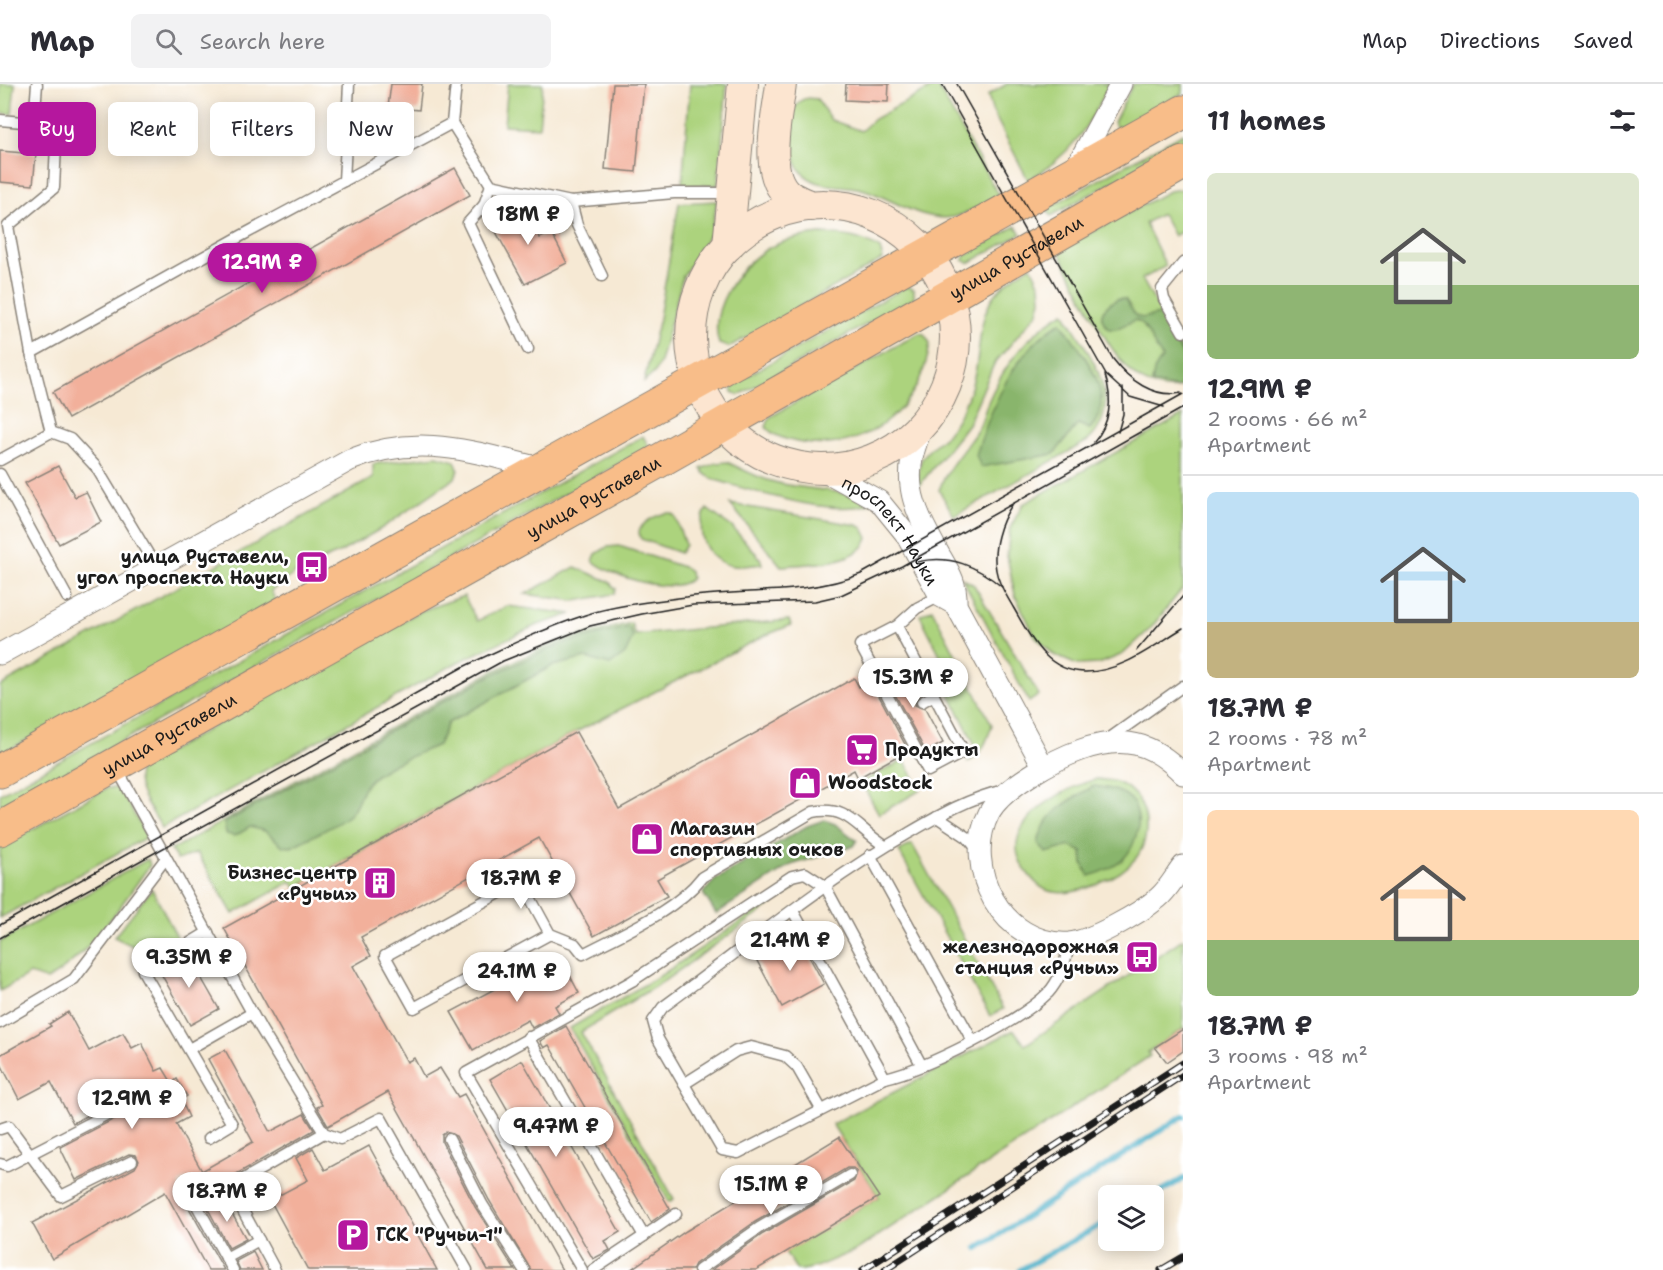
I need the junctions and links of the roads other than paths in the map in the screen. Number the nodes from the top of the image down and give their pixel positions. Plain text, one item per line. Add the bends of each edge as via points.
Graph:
1 (37, 84) edge
2 (349, 84) edge
3 (456, 84) edge
4 (743, 84) edge
5 (781, 84) edge
6 (1121, 84) edge
7 (36, 102) edge
8 (1183, 112) edge
9 (0, 120) edge
10 (18, 122) edge
11 (452, 123) junction
12 (55, 156) edge
13 (1180, 168) edge
14 (1072, 174) junction
15 (344, 181) junction
16 (490, 185) junction
17 (733, 193) junction
18 (571, 202) junction
19 (811, 206) junction
20 (4, 228) edge
21 (728, 246) junction
22 (927, 256) junction
23 (1183, 264) edge
24 (602, 276) dead end
25 (949, 295) junction
26 (1183, 332) edge
27 (528, 349) dead end
28 (31, 353) junction
29 (699, 381) junction
30 (926, 421) junction
31 (724, 424) junction
32 (51, 432) junction
33 (0, 460) edge
34 (540, 468) junction
35 (812, 469) junction
36 (0, 474) edge
37 (156, 567) junction
38 (67, 597) dead end
39 (948, 601) junction
40 (897, 626) junction
41 (0, 654) edge
42 (1183, 686) edge
43 (934, 695) junction
44 (922, 702) dead end
45 (1105, 741) junction
46 (114, 765) junction
47 (1043, 766) junction
48 (0, 771) edge
49 (1183, 774) edge
50 (1013, 788) junction
51 (938, 817) junction
52 (0, 829) edge
53 (885, 846) junction
54 (978, 850) junction
55 (870, 855) junction
56 (166, 858) junction
57 (1183, 866) edge
58 (825, 886) junction
59 (1183, 887) edge
60 (1159, 897) junction
61 (793, 911) junction
62 (208, 932) junction
63 (550, 934) junction
64 (1070, 943) junction
65 (252, 1013) junction
66 (0, 1023) edge
67 (528, 1037) junction
68 (972, 1040) junction
69 (189, 1049) junction
70 (922, 1065) junction
71 (885, 1078) junction
72 (684, 1084) junction
73 (120, 1107) dead end
74 (821, 1109) junction
75 (0, 1129) edge
76 (324, 1133) junction
77 (209, 1138) dead end
78 (448, 1139) dead end
79 (30, 1154) junction
80 (132, 1161) dead end
81 (0, 1164) edge
82 (850, 1175) dead end
83 (186, 1186) dead end
84 (230, 1187) junction
85 (197, 1204) junction
86 (676, 1214) dead end
87 (644, 1236) junction
88 (259, 1239) junction
89 (226, 1258) junction
90 (233, 1270) edge
91 (275, 1270) edge
92 (467, 1270) edge
93 (524, 1270) edge
94 (582, 1270) edge
95 (592, 1270) edge
96 (699, 1270) edge

1 - 7 lane
2 - 15 lane
3 - 11 lane
4 - 17 main road
5 - 19 main road, проспект Науки via 772,159 788,195
6 - 14 street
8 - 14 main road
9 - 10 lane
11 - 15 lane
11 - 16 lane
12 - 20 lane via 54,188
13 - 25 main road, улица Руставели
14 - 22 main road
15 - 28 lane
16 - 18 lane
16 - 27 lane via 484,206 468,223
17 - 18 lane via 674,193
17 - 21 main road
18 - 24 lane via 577,225
19 - 21 main road, проспект Науки via 766,218
19 - 22 main road, проспект Науки via 844,207 875,216 904,232
20 - 28 lane
21 - 29 main road, проспект Науки via 707,275 695,309 692,346
22 - 25 main road, проспект Науки
22 - 29 main road
23 - 26 lane via 1162,289
25 - 30 main road, проспект Науки via 955,330 953,362 943,393
25 - 31 main road, улица Руставели
28 - 32 lane
29 - 31 main road, проспект Науки
29 - 34 main road
30 - 35 main road, проспект Науки via 911,436 875,459
30 - 39 street, проспект Науки via 910,464 912,500 957,587
31 - 35 main road, проспект Науки via 764,455
31 - 46 main road, улица Руставели
32 - 33 lane
32 - 37 lane via 70,440 96,467
34 - 37 street via 435,445 371,452
34 - 48 main road
35 - 39 street, проспект Науки via 834,476 879,501 905,533
36 - 38 lane
37 - 41 street
39 - 40 lane via 917,608
39 - 47 street, проспект Науки
40 - 43 lane
40 - 43 lane via 860,645 901,714 928,771 964,752
42 - 45 lane
43 - 44 lane
45 - 47 street
45 - 49 street via 1138,743 1167,758
46 - 52 main road, улица Руставели
46 - 56 lane
47 - 50 street
50 - 51 lane via 985,794
50 - 54 street via 990,811
51 - 53 lane
51 - 54 lane via 967,837
53 - 55 lane
53 - 63 lane via 839,811 813,812 702,877 690,892 672,904 583,954 575,944
54 - 64 street via 992,900 1014,925 1043,939
55 - 58 lane
55 - 68 lane
56 - 62 lane
56 - 66 lane via 74,980
57 - 60 street
58 - 61 lane
58 - 67 lane via 805,873 792,876 632,981
58 - 70 lane
59 - 60 lane
60 - 64 street via 1120,922
61 - 71 lane
61 - 72 lane via 663,1007 652,1020 658,1039
62 - 65 lane
62 - 69 lane via 143,971
63 - 63 lane via 521,881 385,956 414,1008
64 - 68 lane via 1060,975 1047,993 1010,1020
65 - 69 lane
65 - 76 lane
67 - 87 lane
67 - 94 lane via 466,1073
68 - 70 lane
69 - 77 lane via 232,1124
70 - 71 lane
71 - 74 lane
72 - 74 lane via 736,1051 752,1047 786,1056 797,1067
72 - 74 lane via 722,1150 738,1153
73 - 79 lane
75 - 79 lane via 9,1126
76 - 84 lane
76 - 92 lane via 340,1139 381,1118
78 - 93 lane via 482,1204
79 - 80 lane via 61,1196
79 - 81 lane via 7,1166
82 - 96 lane via 759,1228
83 - 85 lane
84 - 85 lane
84 - 88 lane
85 - 89 lane
86 - 87 lane
87 - 95 lane
88 - 89 lane
88 - 91 lane
89 - 90 lane

